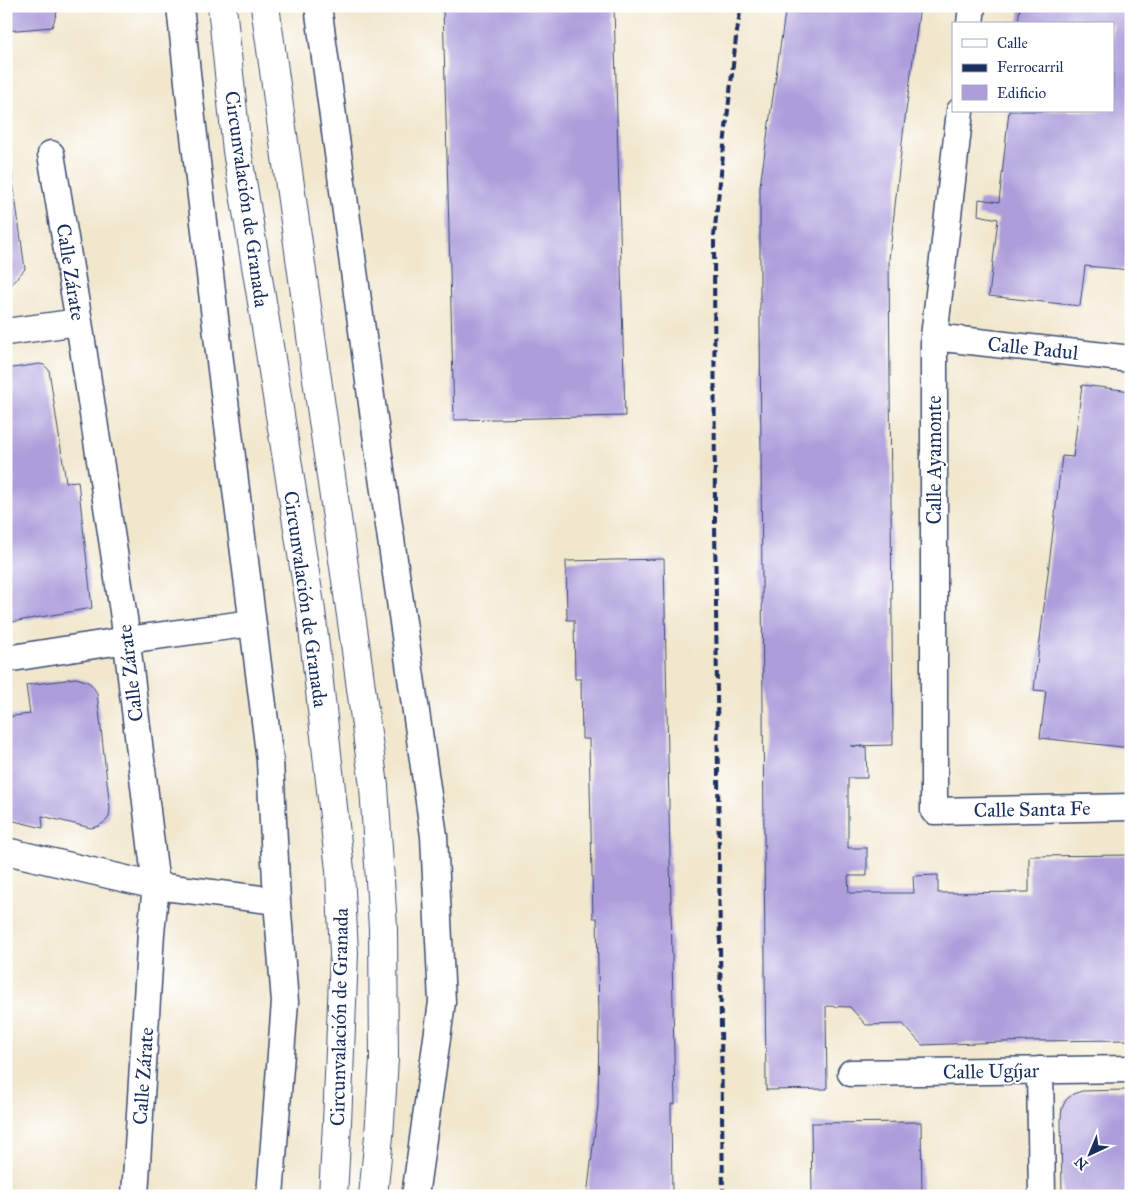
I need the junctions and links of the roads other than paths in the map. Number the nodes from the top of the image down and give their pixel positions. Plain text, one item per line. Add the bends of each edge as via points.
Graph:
1 (180, 6) edge
2 (222, 6) edge
3 (265, 6) edge
4 (318, 6) edge
5 (972, 6) edge
6 (970, 22) edge
7 (960, 112) edge
8 (51, 154) dead end
9 (79, 322) junction
10 (6, 332) edge
11 (934, 337) junction
12 (1131, 359) edge
13 (252, 623) junction
14 (127, 640) junction
15 (6, 659) edge
16 (1131, 807) edge
17 (934, 811) joint
18 (6, 851) edge
19 (156, 886) junction
20 (277, 901) junction
21 (1131, 1069) edge
22 (1040, 1070) junction
23 (851, 1073) dead end
24 (135, 1196) edge
25 (270, 1196) edge
26 (333, 1196) edge
27 (373, 1196) edge
28 (415, 1196) edge
29 (1042, 1196) edge

1 - 13 street
2 - 26 highway, Circunvalación de Granada via 237,151 310,611 340,870 344,954
3 - 27 highway, Circunvalación de Granada via 374,786 383,928 384,1059
4 - 28 street via 434,836 442,1002
5 - 6 street
7 - 11 street, Calle Ayamonte
8 - 9 street, Calle Zárate
9 - 10 street
9 - 14 street, Calle Zárate
11 - 12 street, Calle Padul
11 - 17 street, Calle Ayamonte
13 - 14 street
13 - 20 street via 270,761
14 - 15 street
14 - 19 street, Calle Zárate
16 - 17 street, Calle Santa Fe
18 - 19 street
19 - 20 street
19 - 24 street, Calle Zárate
20 - 25 street via 286,1002
21 - 22 street, Calle Ugíjar
22 - 23 street, Calle Ugíjar
22 - 29 street

